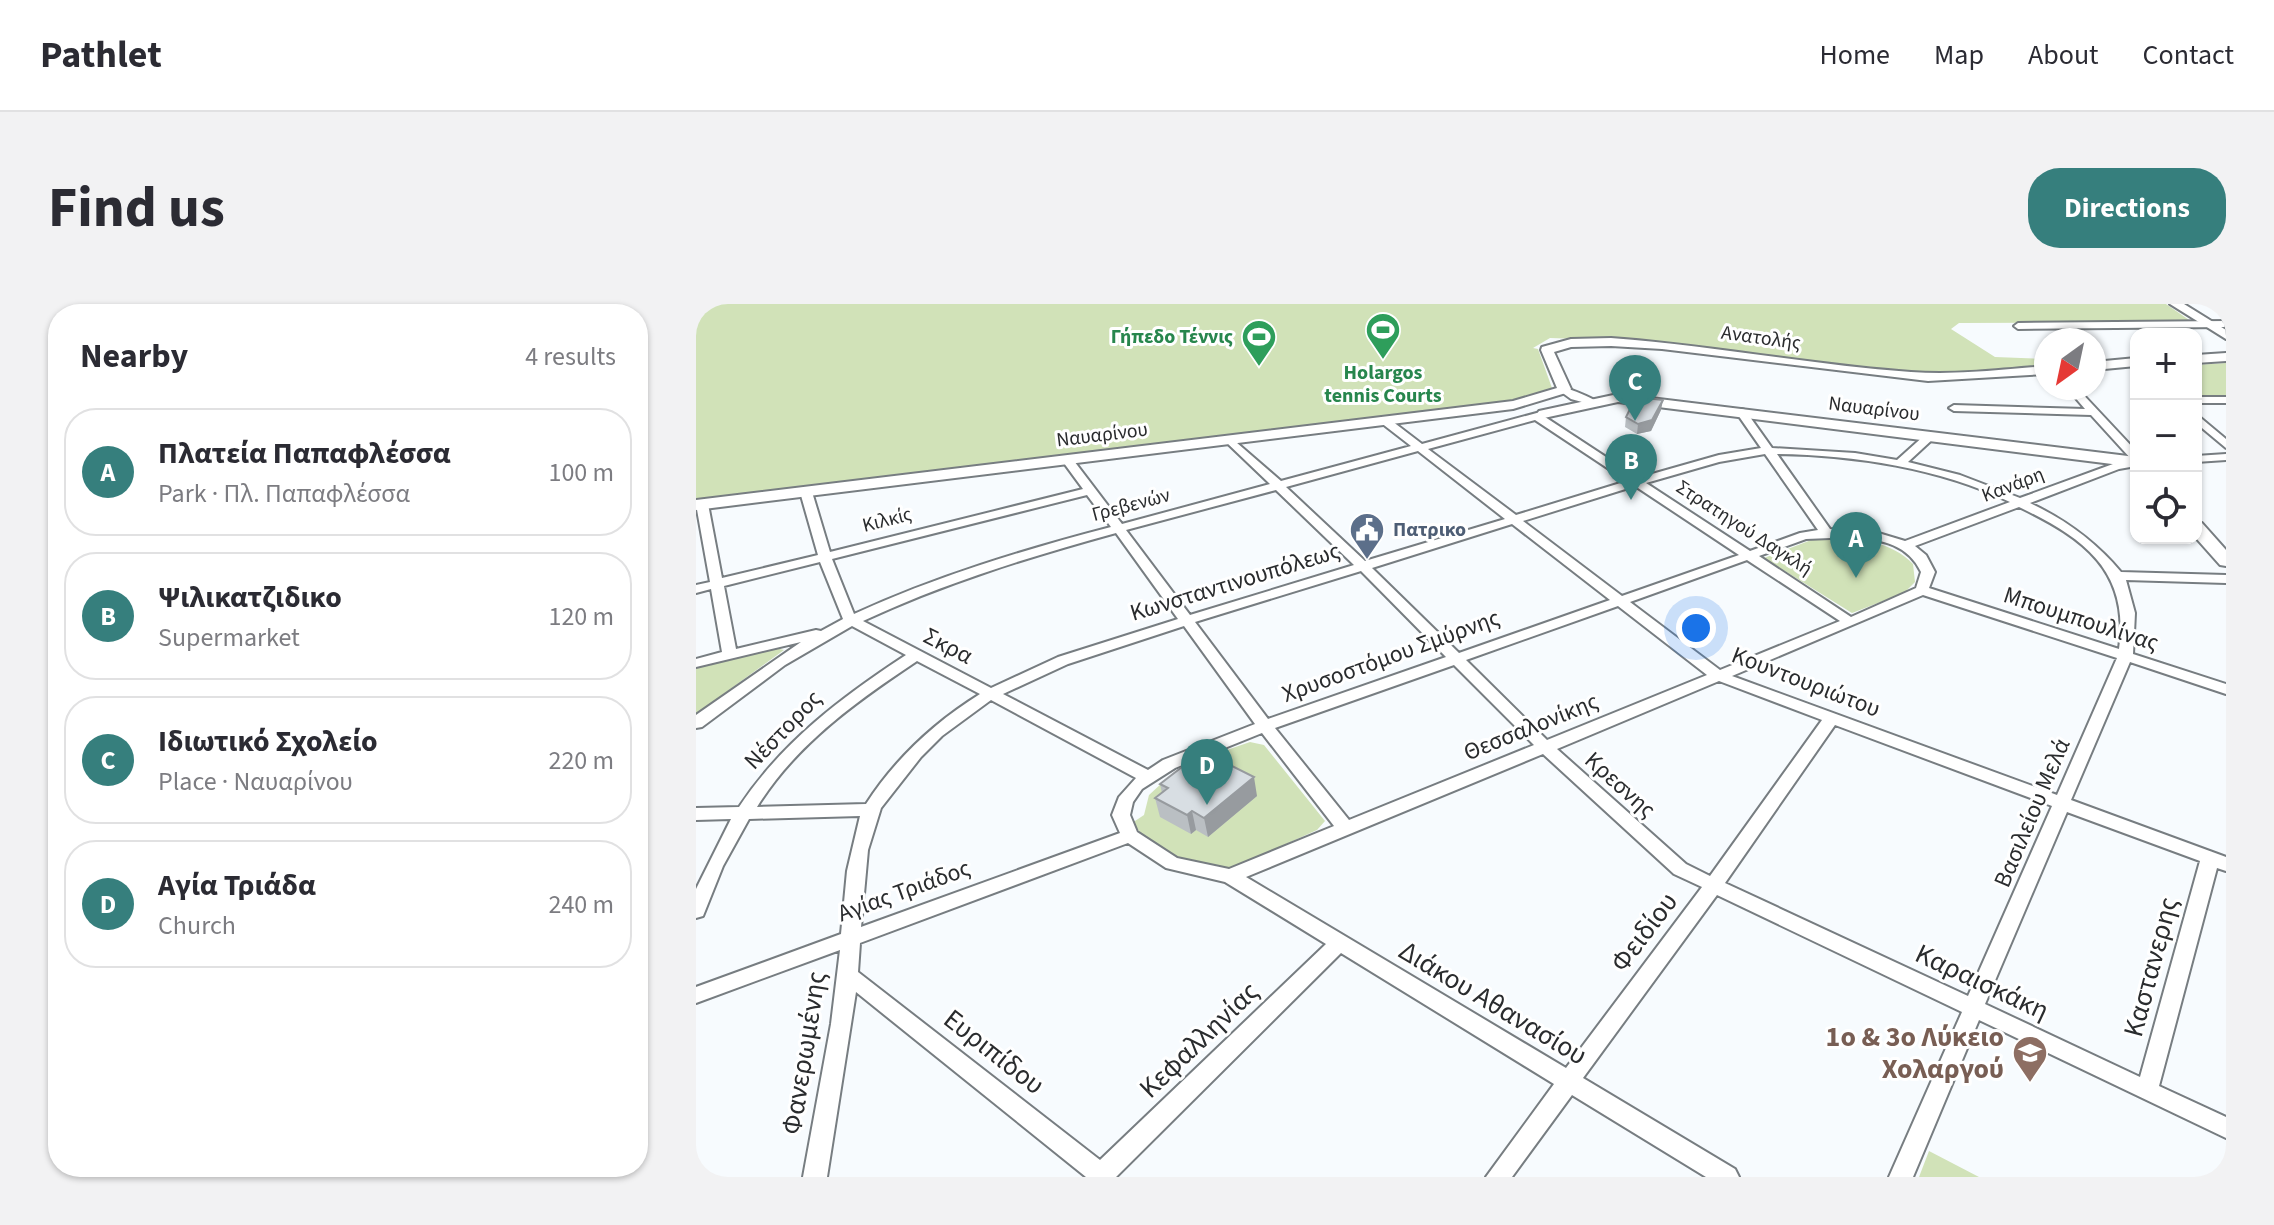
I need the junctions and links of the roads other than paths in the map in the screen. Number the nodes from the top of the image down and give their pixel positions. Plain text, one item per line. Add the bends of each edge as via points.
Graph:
1 (2176, 304) edge
2 (2209, 324) junction
3 (2226, 324) edge
4 (2018, 326) dead end
5 (2226, 335) edge
6 (2226, 357) edge
7 (2202, 359) edge
8 (2130, 363) edge
9 (2106, 365) edge
10 (2034, 371) edge
11 (1560, 392) junction
12 (1600, 400) junction
13 (2083, 400) edge
14 (2202, 400) edge
15 (2226, 400) edge
16 (1513, 405) junction
17 (1573, 407) junction
18 (1954, 408) dead end
19 (1741, 412) junction
20 (2094, 412) junction
21 (1545, 414) junction
22 (1384, 420) junction
23 (2202, 423) edge
24 (1930, 436) junction
25 (1229, 439) junction
26 (2226, 445) edge
27 (1419, 447) junction
28 (1768, 451) junction
29 (2130, 454) edge
30 (2226, 457) edge
31 (1067, 459) junction
32 (2202, 459) edge
33 (2130, 460) edge
34 (1900, 463) junction
35 (2130, 463) edge
36 (1636, 482) junction
37 (1277, 486) junction
38 (1088, 491) junction
39 (806, 492) junction
40 (2019, 502) junction
41 (699, 505) edge
42 (1513, 520) junction
43 (1117, 529) junction
44 (1825, 531) junction
45 (2202, 534) edge
46 (702, 539) edge
47 (1905, 545) junction
48 (1750, 556) junction
49 (825, 557) junction
50 (2226, 561) edge
51 (1363, 566) junction
52 (2116, 576) junction
53 (2226, 579) edge
54 (717, 584) junction
55 (696, 589) edge
56 (1922, 590) junction
57 (1618, 601) junction
58 (1187, 620) junction
59 (853, 621) junction
60 (1850, 622) junction
61 (833, 630) junction
62 (730, 654) junction
63 (916, 655) junction
64 (2125, 656) junction
65 (1454, 659) junction
66 (696, 663) edge
67 (1718, 676) junction
68 (2226, 689) edge
69 (992, 693) junction
70 (1832, 718) junction
71 (696, 723) edge
72 (1265, 726) junction
73 (1545, 747) junction
74 (1146, 776) junction
75 (2063, 802) junction
76 (872, 810) junction
77 (744, 813) junction
78 (696, 814) edge
79 (1346, 829) junction
80 (1130, 836) junction
81 (2218, 861) edge
82 (1230, 876) junction
83 (1713, 886) junction
84 (696, 911) edge
85 (851, 938) junction
86 (1339, 943) junction
87 (848, 975) junction
88 (696, 995) edge
89 (1974, 1009) junction
90 (1568, 1081) junction
91 (2147, 1091) junction
92 (2226, 1128) edge
93 (1101, 1176) edge
94 (815, 1177) edge
95 (1498, 1177) edge
96 (1727, 1177) edge
97 (1901, 1177) edge

1 - 2 street
2 - 3 street
2 - 4 street
2 - 5 street
6 - 7 street
8 - 9 street
10 - 11 street, Ανατολής via 1909,376 1648,344 1585,343 1547,350
11 - 12 street
11 - 16 street, Ναυαρίνου
11 - 17 street via 1575,402
12 - 17 street, Γρεβενών
12 - 19 street, Ναυαρίνου
13 - 20 street
14 - 15 street
16 - 21 street, Ναυαρίνου
16 - 22 street, Ναυαρίνου
17 - 21 street, Γρεβενών
18 - 20 street
19 - 24 street, Ναυαρίνου
19 - 28 street
20 - 29 street
21 - 27 street, Γρεβενών
21 - 36 street, Στρατηγού Δαγκλή
22 - 25 street, Ναυαρίνου
22 - 27 street, Κουντουριώτου
23 - 26 street
24 - 33 street, Ναυαρίνου
24 - 34 street
25 - 31 street, Ναυαρίνου
25 - 37 street, Κρεσνης
27 - 37 street, Γρεβενών
27 - 42 street, Κουντουριώτου
28 - 34 street, Κωνσταντινουπόλεως
28 - 36 street, Κωνσταντινουπόλεως via 1711,459
28 - 44 street
30 - 32 street
31 - 38 street
31 - 39 street, Ναυαρίνου
34 - 40 street, Κωνσταντινουπόλεως
35 - 40 street, Κανάρη
36 - 42 street, Κωνσταντινουπόλεως
36 - 48 street, Στρατηγού Δαγκλή
37 - 43 street, Γρεβενών
37 - 51 street, Κρεσνης
38 - 43 street
38 - 49 street, Κιλκίς
39 - 41 street, Ναυαρίνου
39 - 49 street
40 - 47 street, Κανάρη
40 - 52 street, Βασιλείου Μελά via 2076,536
41 - 46 street
42 - 51 street, Κωνσταντινουπόλεως
42 - 57 street, Κουντουριώτου
43 - 58 street
43 - 59 street, Γρεβενών via 945,581
44 - 47 street via 1866,534
44 - 48 street, Χρυσοστόμου Σμύρνης
45 - 50 street
46 - 54 street
47 - 56 street via 1926,565
48 - 57 street, Χρυσοστόμου Σμύρνης
48 - 60 street, Στρατηγού Δαγκλή
49 - 54 street, Κιλκίς
49 - 59 street
51 - 58 street, Κωνσταντινουπόλεως
51 - 65 street, Κρεσνης
52 - 53 street
52 - 64 street, Βασιλείου Μελά via 2128,610
54 - 55 street, Κιλκίς
54 - 62 street
56 - 60 street, Θεσσαλονίκης
56 - 64 street, Μπουμπουλίνας
57 - 65 street, Χρυσοστόμου Σμύρνης
57 - 67 street, Κουντουριώτου
58 - 69 street, Κωνσταντινουπόλεως via 1039,669
58 - 72 street
59 - 61 street, Γρεβενών
59 - 63 street, Σκρα
60 - 67 street, Θεσσαλονίκης
61 - 62 street
61 - 71 street, Γρεβενών
62 - 66 street
63 - 69 street, Σκρα
63 - 77 street, Νέστορος via 843,703 801,739
64 - 68 street, Μπουμπουλίνας
64 - 75 street, Βασιλείου Μελά
65 - 72 street, Χρυσοστόμου Σμύρνης
65 - 73 street, Κρεσνης
67 - 70 street, Κουντουριώτου
67 - 73 street, Θεσσαλονίκης
69 - 74 street, Σκρα
69 - 76 street, Κωνσταντινουπόλεως via 926,740
70 - 75 street, Κουντουριώτου
70 - 83 street, Φειδίου
72 - 74 street, Χρυσοστόμου Σμύρνης
72 - 79 street
73 - 79 street, Θεσσαλονίκης
73 - 83 street, Κρεσνης via 1680,869
74 - 80 street via 1125,801 1121,815
75 - 81 street, Κουντουριώτου
75 - 89 street, Βασιλείου Μελά
76 - 77 street
76 - 85 street, Κωνσταντινουπόλεως via 856,880
77 - 78 street
77 - 84 street, Νέστορος via 714,863
79 - 82 street, Θεσσαλονίκης
80 - 82 street via 1172,863
80 - 85 street, Αγίας Τριάδος
81 - 91 street, Καστανερης
82 - 86 street, Διάκου Αθανασίου
83 - 89 street, Καραισκάκη
83 - 90 street, Φειδίου
85 - 87 street, Φανερωμένης
85 - 88 street, Αγίας Τριάδος
86 - 90 street, Διάκου Αθανασίου
86 - 93 street, Κεφαλληνίας
87 - 93 street, Ευριπίδου
87 - 94 street, Φανερωμένης
89 - 91 street, Καραισκάκη
89 - 97 street, Βασιλείου Μελά
90 - 95 street, Φειδίου
90 - 96 street, Διάκου Αθανασίου
91 - 92 street, Καραισκάκη

